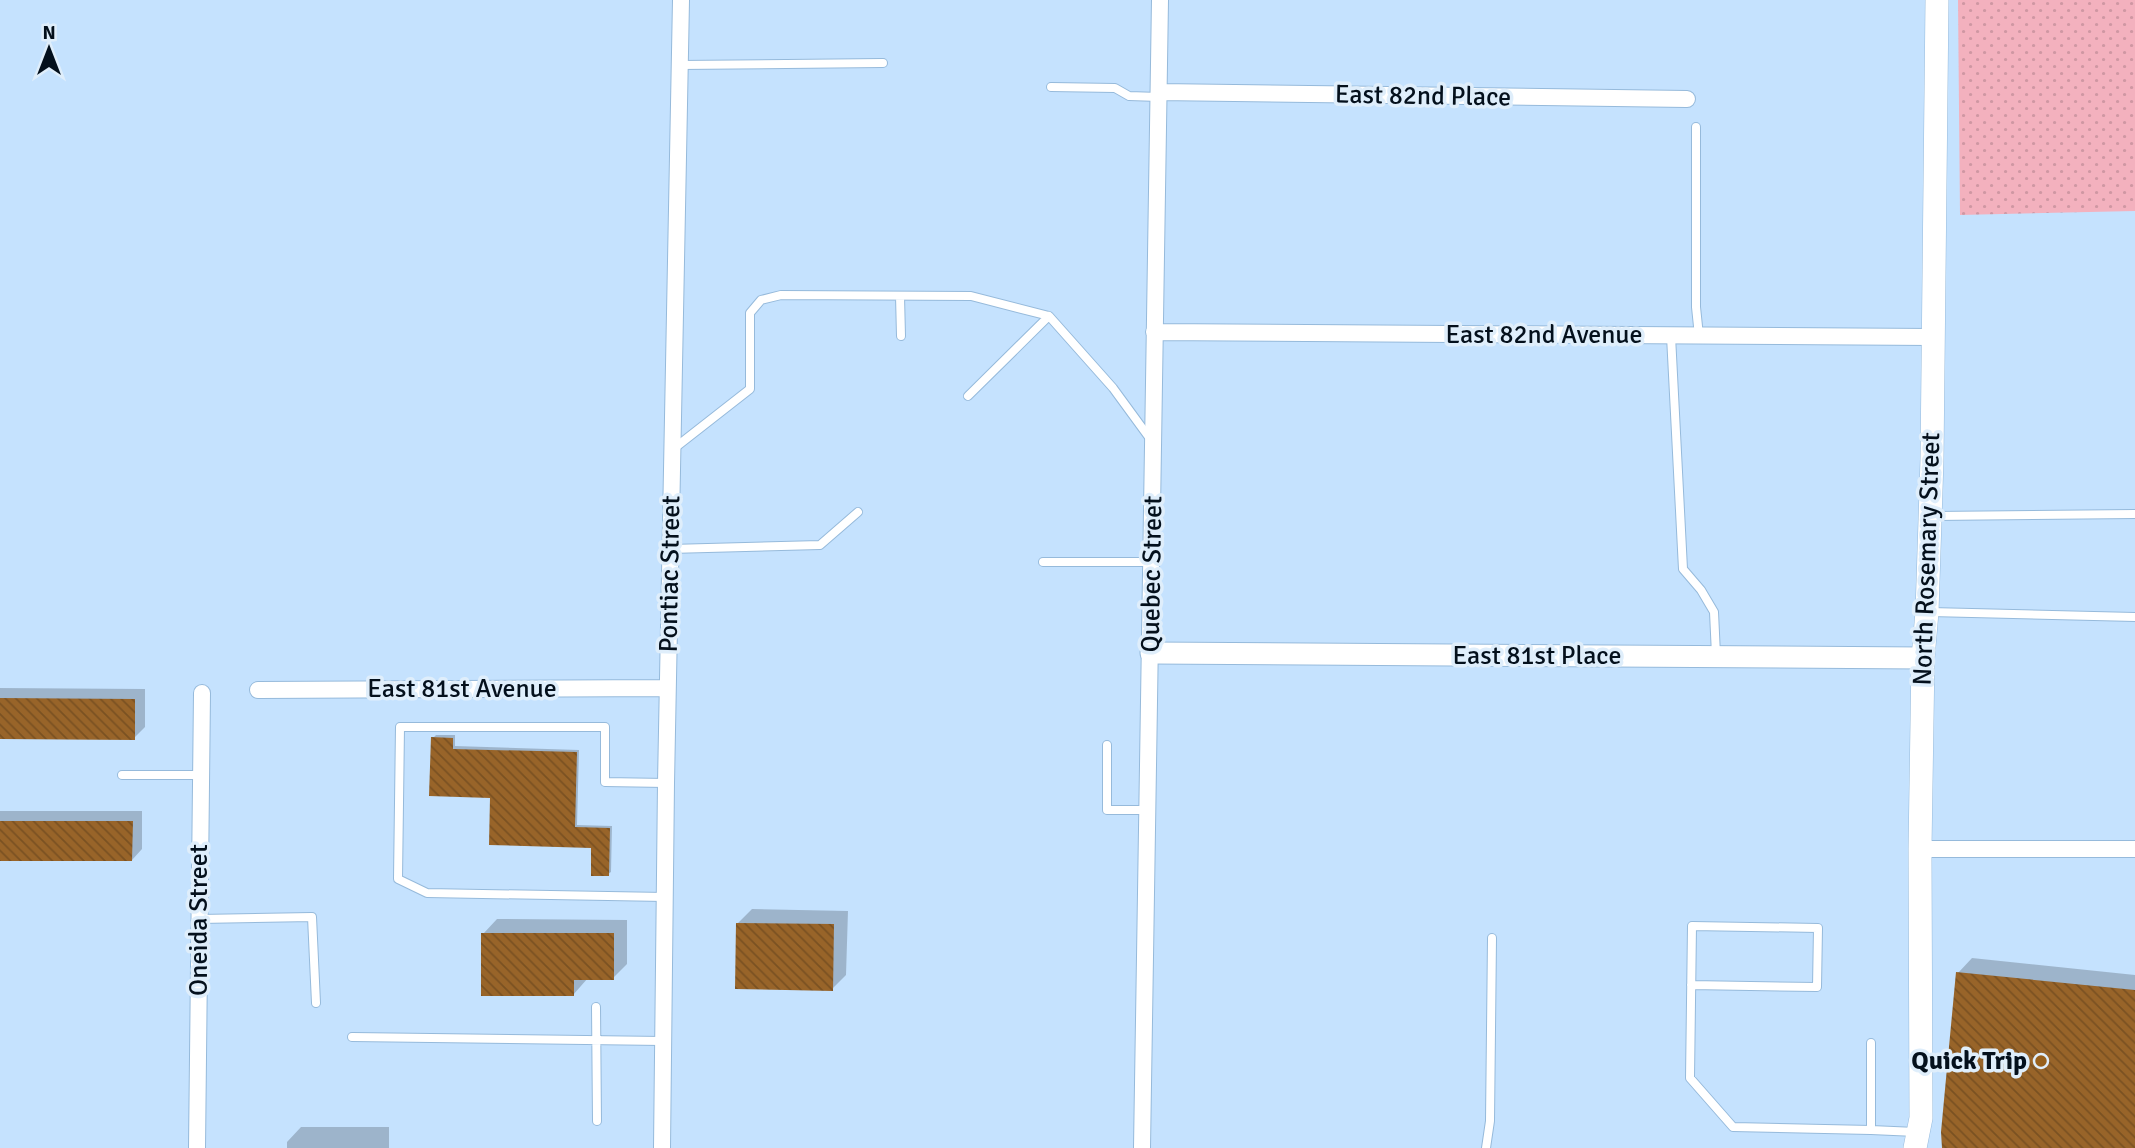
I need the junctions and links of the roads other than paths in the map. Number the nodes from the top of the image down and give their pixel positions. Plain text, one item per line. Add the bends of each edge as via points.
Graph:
1 (681, 0) edge
2 (1160, 0) edge
3 (1937, 0) edge
4 (883, 63) dead end
5 (679, 65) junction
6 (1051, 87) dead end
7 (1159, 95) junction
8 (1687, 99) dead end
9 (1696, 127) dead end
10 (900, 296) junction
11 (1049, 316) junction
12 (1154, 332) junction
13 (901, 336) dead end
14 (1671, 336) junction
15 (1699, 336) junction
16 (1933, 337) junction
17 (968, 396) dead end
18 (1153, 442) junction
19 (672, 450) junction
20 (858, 512) dead end
21 (2135, 514) edge
22 (1930, 516) junction
23 (670, 549) junction
24 (1043, 562) dead end
25 (1152, 562) junction
26 (1927, 612) junction
27 (2135, 617) edge
28 (1151, 653) junction
29 (1716, 658) junction
30 (1923, 658) junction
31 (667, 688) junction
32 (258, 690) dead end
33 (202, 693) dead end
34 (1107, 745) dead end
35 (122, 775) dead end
36 (200, 775) junction
37 (666, 783) junction
38 (1147, 810) junction
39 (1920, 849) junction
40 (2135, 849) edge
41 (664, 897) junction
42 (199, 919) junction
43 (1492, 938) dead end
44 (1691, 985) junction
45 (316, 1003) dead end
46 (596, 1007) dead end
47 (352, 1037) dead end
48 (596, 1040) junction
49 (663, 1041) junction
50 (1871, 1043) dead end
51 (597, 1121) dead end
52 (1871, 1130) junction
53 (1920, 1136) edge
54 (197, 1148) edge
55 (662, 1148) edge
56 (1142, 1148) edge
57 (1486, 1148) edge

1 - 5 street, Pontiac Street
2 - 7 street, Quebec Street
3 - 16 main road, North Rosemary Street
4 - 5 lane
5 - 19 street, Pontiac Street
6 - 7 lane via 1115,88 1129,96
7 - 8 street, East 82nd Place
7 - 12 street, Quebec Street
9 - 15 lane
10 - 11 lane via 971,296
10 - 13 lane
10 - 19 lane via 781,295 761,300 750,313 750,389
11 - 17 lane
11 - 18 lane via 1113,388
12 - 14 street, East 82nd Avenue
12 - 18 street, Quebec Street
14 - 15 street, East 82nd Avenue
14 - 29 lane via 1684,569 1714,612
15 - 16 street, East 82nd Avenue
16 - 22 main road, North Rosemary Street
18 - 25 street, Quebec Street
19 - 23 street, Pontiac Street
20 - 23 lane via 820,545
21 - 22 lane
22 - 26 main road, North Rosemary Street
23 - 31 street, Pontiac Street
24 - 25 lane
25 - 28 street, Quebec Street
26 - 27 lane
26 - 30 main road, North Rosemary Street
28 - 29 street, East 81st Place
28 - 38 street, Quebec Street
29 - 30 street, East 81st Place
30 - 39 main road, North Rosemary Street
31 - 32 street, East 81st Avenue
31 - 37 street, Pontiac Street
33 - 36 street, Oneida Street
34 - 38 lane via 1107,810
35 - 36 lane
36 - 42 street, Oneida Street
37 - 41 street, Pontiac Street
37 - 41 lane via 605,782 605,727 400,727 398,879 427,894
38 - 56 street, Quebec Street
39 - 40 street
39 - 53 main road, North Rosemary Street
41 - 49 street, Pontiac Street
42 - 45 lane via 312,917
42 - 54 street, Oneida Street
43 - 57 lane
44 - 44 lane via 1692,926 1818,928 1817,987
44 - 52 lane via 1690,1078 1733,1127
46 - 48 lane
47 - 48 lane
48 - 49 lane
48 - 51 lane
49 - 55 street, Pontiac Street
50 - 52 lane
52 - 53 lane

